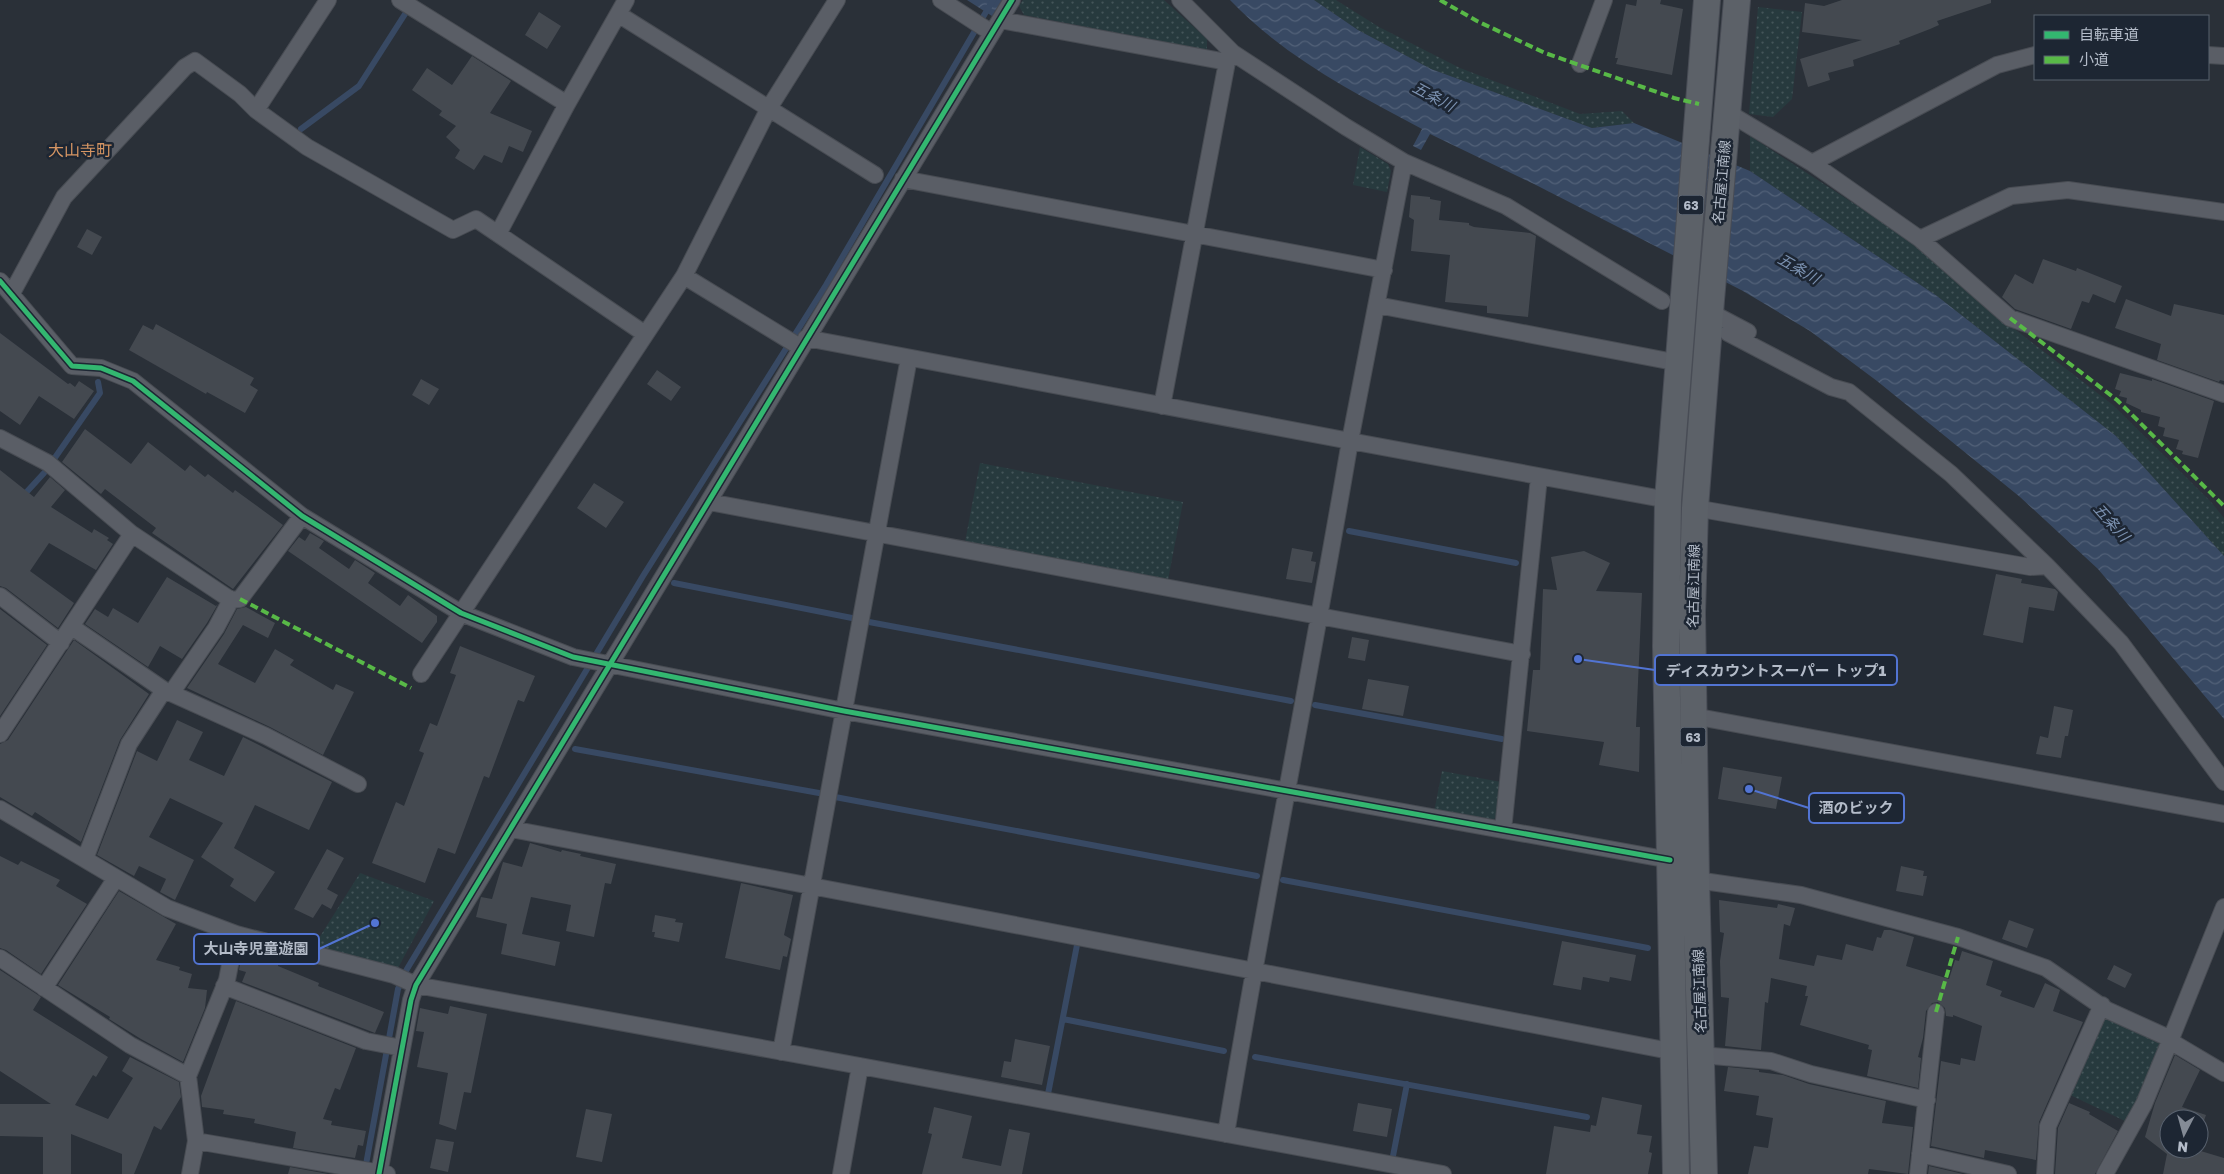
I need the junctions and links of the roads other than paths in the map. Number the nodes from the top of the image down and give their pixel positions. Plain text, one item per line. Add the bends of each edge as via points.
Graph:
1 (328, 0) edge
2 (400, 0) edge
3 (837, 0) edge
4 (941, 0) edge
5 (1012, 0) edge
6 (1180, 0) edge
7 (1604, 0) edge
8 (1706, 0) edge
9 (1737, 0) edge
10 (623, 4) edge
11 (996, 27) junction
12 (2209, 54) edge
13 (2034, 55) edge
14 (2224, 56) edge
15 (1230, 58) junction
16 (1580, 64) dead end
17 (567, 104) junction
18 (769, 108) junction
19 (256, 110) junction
20 (1726, 124) junction
21 (1404, 162) junction
22 (1812, 163) junction
23 (875, 175) dead end
24 (903, 179) junction
25 (2224, 212) edge
26 (498, 234) junction
27 (1195, 234) junction
28 (1920, 239) junction
29 (1384, 270) junction
30 (684, 276) junction
31 (0, 281) edge
32 (12, 294) junction
33 (1662, 301) dead end
34 (1377, 305) junction
35 (1710, 306) junction
36 (1728, 333) dead end
37 (645, 334) junction
38 (803, 343) junction
39 (909, 358) junction
40 (1679, 363) junction
41 (1847, 392) junction
42 (2224, 394) edge
43 (1162, 406) junction
44 (0, 438) edge
45 (1350, 441) junction
46 (1539, 477) junction
47 (1668, 500) junction
48 (709, 502) junction
49 (1695, 508) junction
50 (302, 516) junction
51 (132, 534) junction
52 (877, 534) junction
53 (2047, 566) junction
54 (0, 596) edge
55 (231, 600) junction
56 (461, 613) junction
57 (1320, 617) junction
58 (72, 627) junction
59 (61, 643) junction
60 (1522, 654) junction
61 (599, 663) junction
62 (421, 674) dead end
63 (168, 691) junction
64 (844, 711) junction
65 (1693, 716) junction
66 (0, 734) edge
67 (2224, 782) edge
68 (358, 784) dead end
69 (1287, 790) junction
70 (0, 809) edge
71 (2224, 814) edge
72 (511, 829) junction
73 (1504, 830) junction
74 (85, 859) junction
75 (1670, 860) junction
76 (116, 878) junction
77 (1696, 880) junction
78 (812, 887) junction
79 (2224, 907) edge
80 (236, 934) junction
81 (0, 958) edge
82 (1254, 968) junction
83 (413, 984) junction
84 (224, 986) junction
85 (44, 988) junction
86 (2102, 1005) junction
87 (1936, 1012) dead end
88 (2170, 1040) junction
89 (392, 1046) junction
90 (781, 1052) junction
91 (1675, 1052) junction
92 (1701, 1055) junction
93 (860, 1066) junction
94 (2224, 1073) edge
95 (188, 1076) junction
96 (1926, 1100) junction
97 (1226, 1134) junction
98 (196, 1141) junction
99 (1920, 1154) junction
100 (1381, 1168) edge
101 (367, 1172) edge
102 (190, 1174) edge
103 (840, 1174) edge
104 (1443, 1174) edge
105 (1676, 1174) edge
106 (1704, 1174) edge
107 (1918, 1174) edge
108 (2008, 1174) edge
109 (2045, 1174) edge
110 (2104, 1174) edge

1 - 19 street
2 - 17 street
3 - 18 street
4 - 11 street via 975,22
5 - 11 street
6 - 15 street
7 - 16 street
8 - 40 main road, 名古屋江南線 / 63
9 - 20 main road, 名古屋江南線 / 63
10 - 17 street
10 - 18 street
11 - 15 street
11 - 24 street
12 - 14 street
13 - 22 street via 1997,65
15 - 21 street
15 - 27 street
17 - 26 street
18 - 23 street
18 - 30 street
19 - 26 street via 307,147 453,230 476,219
19 - 32 street via 195,61 185,67 64,197
20 - 22 street
20 - 35 main road, 名古屋江南線 / 63
21 - 29 street
21 - 33 street via 1506,206
22 - 28 street
24 - 27 street
24 - 38 street
25 - 28 street via 2068,190 2011,196
26 - 37 street
27 - 29 street
27 - 43 street
28 - 42 street via 2010,318
29 - 34 street
30 - 37 street
30 - 38 street via 780,335
31 - 32 street
32 - 50 street via 72,366 101,368 133,381
34 - 40 street
34 - 45 street
35 - 41 street via 1833,377
35 - 49 main road, 名古屋江南線 / 63
36 - 41 street
37 - 56 street
38 - 39 street
38 - 48 street
39 - 43 street
39 - 52 street
40 - 47 main road, 名古屋江南線 / 63
41 - 53 street via 1951,474
43 - 45 street
44 - 51 street via 48,463
45 - 46 street
45 - 57 street
46 - 47 street
46 - 60 street
47 - 75 main road, 名古屋江南線 / 63 via 1666,646
48 - 52 street
48 - 61 street
49 - 53 street via 2030,568
49 - 65 main road, 名古屋江南線 / 63
50 - 55 street via 240,598
50 - 56 street
51 - 55 street
51 - 58 street
52 - 57 street
52 - 64 street
53 - 67 street via 2121,643
54 - 59 street
55 - 63 street via 216,628
56 - 61 street via 567,655
56 - 62 street
57 - 60 street
57 - 69 street
58 - 59 street
58 - 63 street
59 - 66 street
60 - 73 street
61 - 64 street
61 - 72 street
63 - 68 street via 266,736
63 - 74 street via 130,744
64 - 69 street
64 - 78 street
65 - 71 street
65 - 77 main road, 名古屋江南線 / 63
69 - 73 street
69 - 82 street
70 - 74 street
72 - 78 street
72 - 83 street
73 - 75 street
74 - 76 street
75 - 91 main road, 名古屋江南線 / 63
76 - 80 street via 167,908
76 - 85 street
77 - 86 street via 1801,895 1958,937 2046,968
77 - 92 main road, 名古屋江南線 / 63
78 - 82 street
78 - 90 street
79 - 88 street
80 - 83 street via 394,975
80 - 84 street
81 - 85 street
82 - 91 street
82 - 97 street
83 - 89 street via 411,1000
83 - 90 street
84 - 89 street via 366,1041
84 - 95 street
85 - 95 street via 130,1045
86 - 88 street
86 - 109 street via 2048,1126
87 - 96 street
88 - 94 street
88 - 110 street via 2144,1104
89 - 101 street
90 - 93 street
91 - 105 main road, 名古屋江南線 / 63
92 - 96 street via 1771,1061 1812,1074
92 - 106 main road, 名古屋江南線 / 63
93 - 97 street
93 - 103 street
95 - 98 street
96 - 99 street
97 - 100 street
98 - 101 street
98 - 102 street
99 - 107 street
99 - 108 street
100 - 104 street

